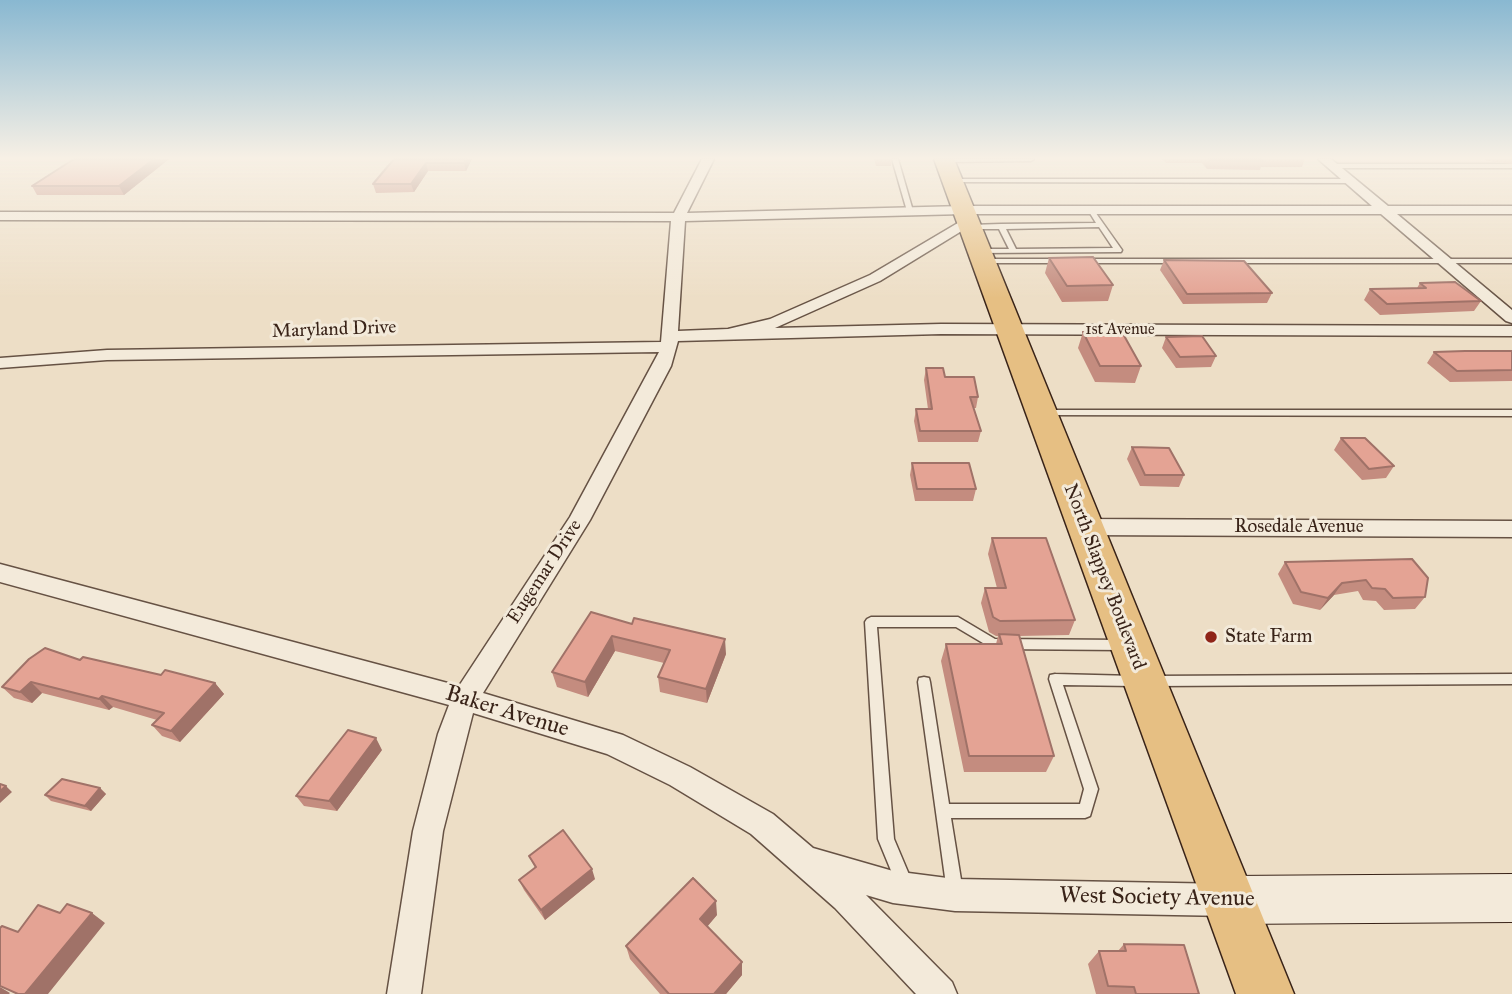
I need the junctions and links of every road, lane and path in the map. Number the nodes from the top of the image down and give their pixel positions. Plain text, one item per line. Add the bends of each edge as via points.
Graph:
1 (686, 205) edge
2 (908, 205) edge
3 (1079, 205) edge
4 (1379, 205) edge
5 (1383, 209) junction
6 (1091, 210) junction
7 (1512, 210) edge
8 (910, 211) junction
9 (972, 215) edge
10 (0, 216) edge
11 (680, 217) junction
12 (1101, 225) junction
13 (1067, 261) edge
14 (1081, 261) edge
15 (1443, 261) junction
16 (1512, 261) edge
17 (1512, 318) edge
18 (1010, 330) junction
19 (1512, 331) edge
20 (728, 334) junction
21 (669, 342) junction
22 (0, 363) edge
23 (1041, 413) junction
24 (1512, 414) edge
25 (1085, 527) junction
26 (1512, 529) edge
27 (0, 573) edge
28 (1130, 645) junction
29 (1512, 679) edge
30 (1144, 681) junction
31 (925, 682) dead end
32 (465, 699) junction
33 (944, 811) junction
34 (806, 862) junction
35 (907, 889) junction
36 (955, 895) junction
37 (1512, 898) edge
38 (1228, 900) junction
39 (404, 994) edge
40 (940, 994) edge
41 (1265, 994) edge

1 - 11 street, Eugemar Drive
2 - 8 lane
3 - 9 lane
4 - 5 street
5 - 6 street
5 - 7 street
5 - 15 street
6 - 9 street
6 - 12 lane
8 - 9 street
8 - 11 street
9 - 12 lane
9 - 12 lane via 1118,250
9 - 13 lane
9 - 18 main road, North Slappey Boulevard
9 - 20 street, Maryland Drive via 856,287 775,323
10 - 11 street
11 - 21 street, Eugemar Drive
14 - 15 lane
15 - 16 lane
15 - 17 street
18 - 19 street, 1st Avenue
18 - 20 street, 1st Avenue
18 - 23 main road, North Slappey Boulevard
20 - 21 street, Maryland Drive
21 - 22 street, Maryland Drive via 107,355
21 - 32 street, Eugemar Drive via 656,377 579,520
23 - 24 lane
23 - 25 main road, North Slappey Boulevard
25 - 26 street, Rosedale Avenue
25 - 28 main road, North Slappey Boulevard
27 - 32 street, Baker Avenue
28 - 30 main road, North Slappey Boulevard
28 - 35 lane via 993,644 958,622 871,622 886,839
29 - 30 lane
30 - 33 lane via 1055,679 1091,789 1084,811
30 - 38 main road, North Slappey Boulevard
31 - 33 lane
32 - 34 street, Baker Avenue via 613,744 680,776 762,824
32 - 39 street, Eugemar Drive via 428,831
33 - 36 lane
34 - 35 street, West Society Avenue
34 - 40 street, Baker Avenue
35 - 36 street, West Society Avenue
36 - 38 street, West Society Avenue
37 - 38 street, West Society Avenue
38 - 41 main road, North Slappey Boulevard

